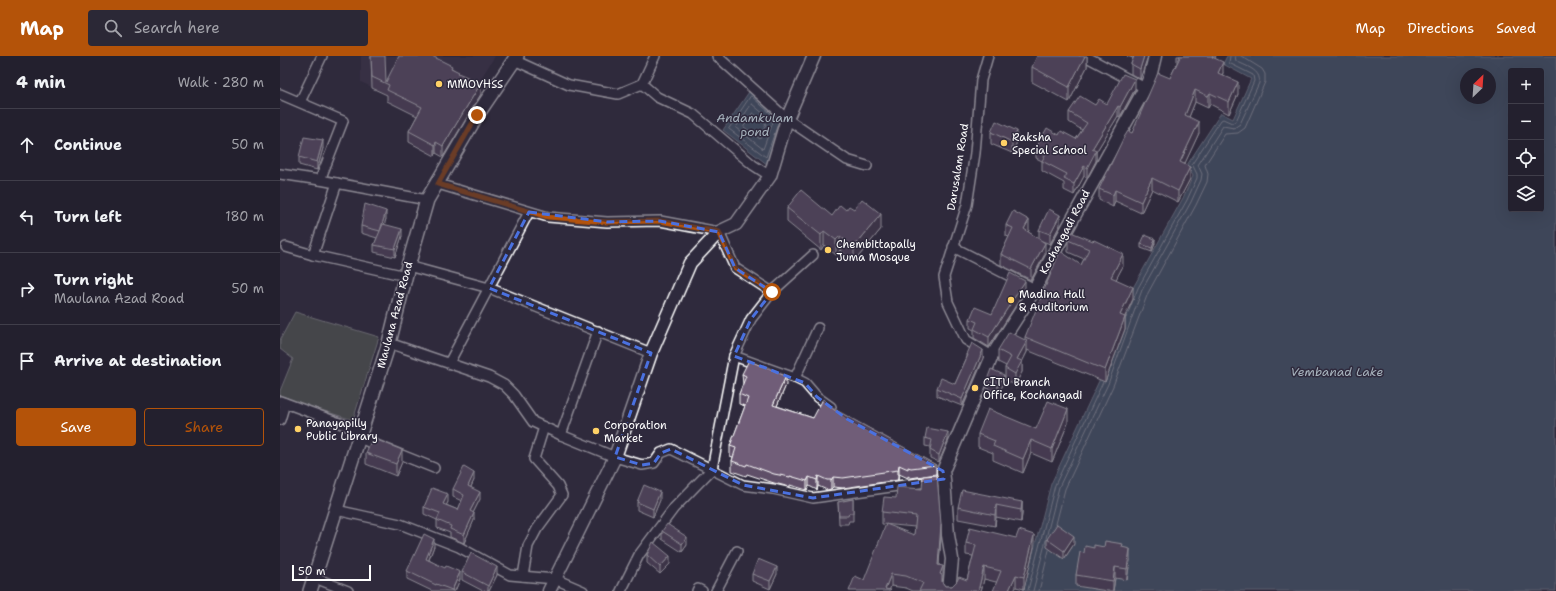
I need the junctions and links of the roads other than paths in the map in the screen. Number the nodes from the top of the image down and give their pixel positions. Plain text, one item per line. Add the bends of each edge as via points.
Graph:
1 (322, 56) edge
2 (655, 56) edge
3 (717, 56) edge
4 (814, 56) edge
5 (988, 56) edge
6 (1085, 56) edge
7 (1155, 56) edge
8 (516, 58) edge
9 (642, 84) junction
10 (1145, 88) junction
11 (280, 94) edge
12 (300, 102) junction
13 (787, 119) junction
14 (867, 166) dead end
15 (280, 174) edge
16 (770, 176) junction
17 (320, 180) junction
18 (337, 183) junction
19 (438, 184) junction
20 (427, 200) junction
21 (529, 212) junction
22 (719, 232) junction
23 (286, 247) dead end
24 (954, 247) junction
25 (313, 255) junction
26 (813, 255) dead end
27 (407, 271) junction
28 (489, 288) junction
29 (1035, 288) junction
30 (772, 292) junction
31 (818, 328) dead end
32 (598, 331) junction
33 (389, 343) junction
34 (651, 353) junction
35 (734, 356) junction
36 (992, 356) junction
37 (449, 363) junction
38 (795, 378) junction
39 (282, 402) edge
40 (841, 414) edge
41 (280, 420) edge
42 (544, 427) junction
43 (360, 434) junction
44 (561, 435) junction
45 (615, 457) junction
46 (434, 468) dead end
47 (712, 469) junction
48 (941, 472) junction
49 (336, 510) junction
50 (737, 551) dead end
51 (523, 576) junction
52 (314, 578) junction
53 (555, 580) junction
54 (310, 591) edge
55 (348, 591) edge
56 (549, 591) edge
57 (583, 591) edge
58 (621, 591) edge
59 (697, 591) edge
60 (702, 591) edge
61 (716, 591) edge
62 (949, 591) edge

1 - 12 street
2 - 9 street
3 - 13 street
4 - 13 street
5 - 24 street, Darusalam Road via 981,80 975,153 967,205
6 - 10 street
7 - 10 street, Kochangadi Road
8 - 9 street via 576,87 618,94
8 - 19 main road, Maulana Azad Road via 477,115
9 - 16 street via 658,97 694,114 753,165
10 - 29 street, Kochangadi Road
11 - 12 street
12 - 17 street via 343,121
13 - 14 street via 847,160
13 - 16 street
15 - 17 street
16 - 22 street via 736,224
17 - 18 street
18 - 20 street
18 - 25 street
19 - 20 main road, Maulana Azad Road
19 - 21 street
20 - 27 main road, Maulana Azad Road
21 - 22 street via 548,217 607,222 660,221
21 - 28 street
22 - 30 street via 735,268
22 - 34 street via 690,263
23 - 25 street
24 - 29 street
24 - 36 street, Darusalam Road via 944,277 948,302 966,340
25 - 27 street
26 - 30 street
27 - 28 street
27 - 33 main road, Maulana Azad Road
28 - 32 street
28 - 37 street
29 - 36 street, Kochangadi Road
30 - 35 street via 751,319
31 - 38 street
32 - 34 street
32 - 44 street
33 - 37 street
33 - 43 main road, Maulana Azad Road
34 - 45 street
35 - 38 street
35 - 47 street
36 - 48 street, Kochangadi Road
37 - 42 street via 489,376 504,385 533,422
38 - 40 street via 805,383 817,397
39 - 41 street
39 - 43 street
42 - 44 street
42 - 51 street via 534,459 558,486 562,495 540,524 528,546
43 - 46 street
43 - 49 main road, Maulana Azad Road
44 - 45 street
45 - 47 street via 642,465 654,462 661,453 671,450
45 - 53 street
47 - 48 street via 743,484 813,498
47 - 58 street via 674,508 639,555
48 - 62 street, Kochangadi Road via 952,560
49 - 51 street via 400,524 459,546 510,575
49 - 52 main road, Maulana Azad Road
50 - 61 street
51 - 53 street
52 - 54 main road, Maulana Azad Road
52 - 55 street
53 - 56 street
53 - 57 street
59 - 60 street

